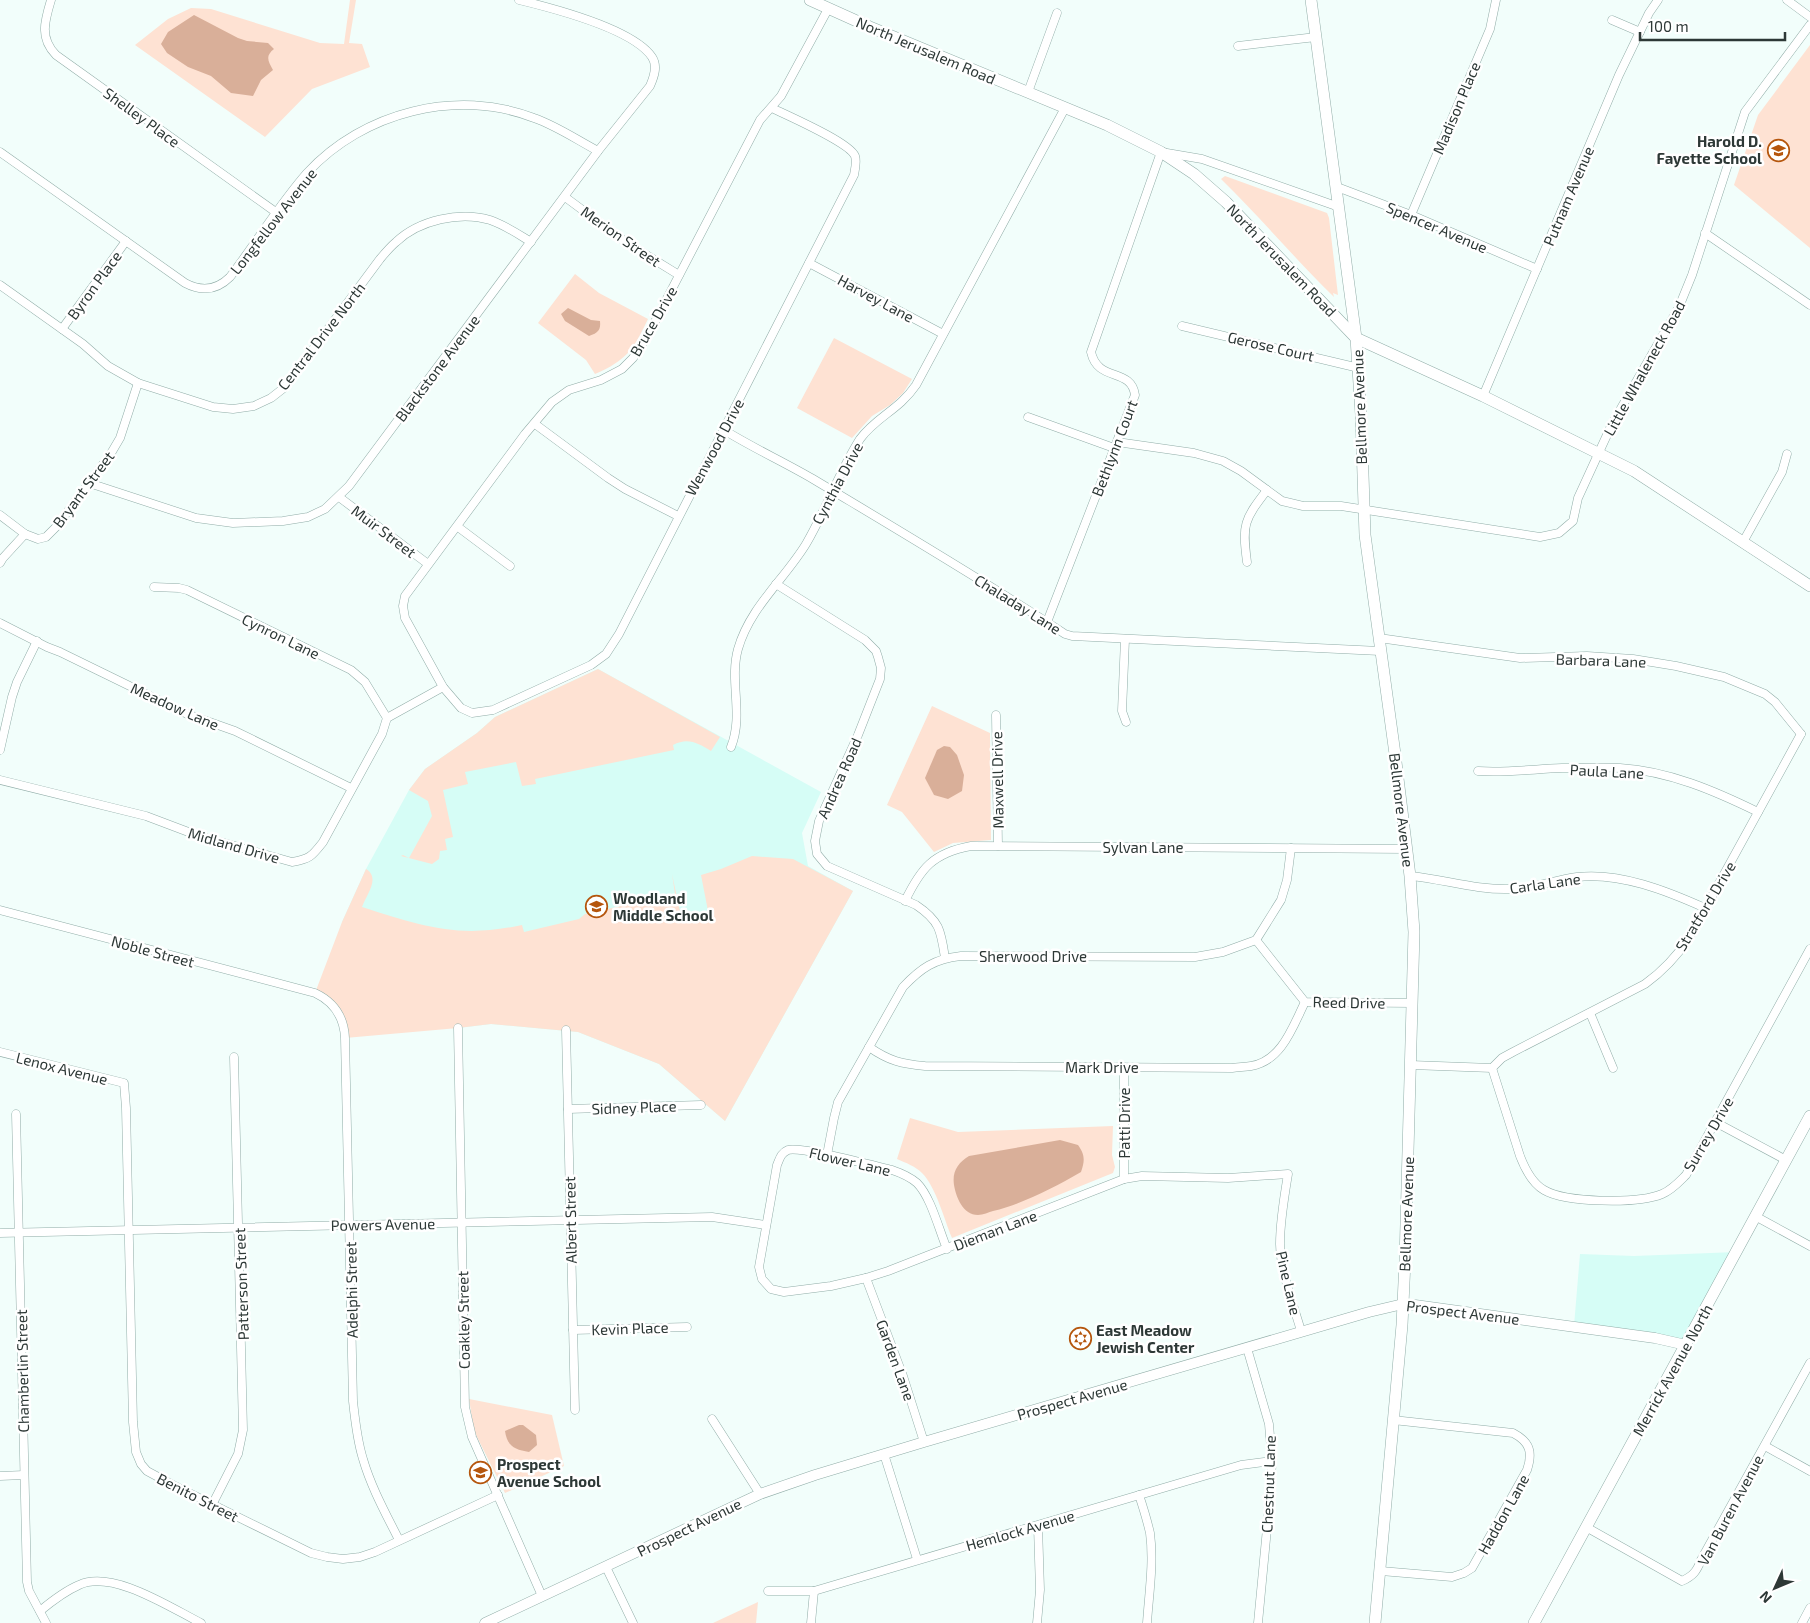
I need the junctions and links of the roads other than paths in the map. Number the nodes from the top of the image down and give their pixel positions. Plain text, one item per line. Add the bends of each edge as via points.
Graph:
1 (51, 0) edge
2 (519, 0) edge
3 (810, 0) edge
4 (1311, 0) edge
5 (1496, 0) edge
6 (1658, 0) edge
7 (1787, 0) edge
8 (828, 9) junction
9 (1057, 13) dead end
10 (1810, 17) edge
11 (1612, 20) dead end
12 (1810, 25) edge
13 (1640, 32) junction
14 (1316, 37) junction
15 (1238, 46) dead end
16 (1028, 92) junction
17 (772, 108) junction
18 (1066, 108) junction
19 (598, 151) junction
20 (0, 152) edge
21 (1161, 152) junction
22 (1337, 188) junction
23 (565, 196) junction
24 (1339, 207) junction
25 (277, 213) junction
26 (1411, 215) junction
27 (1705, 232) junction
28 (126, 241) junction
29 (531, 242) junction
30 (809, 263) junction
31 (1537, 269) junction
32 (679, 276) junction
33 (0, 285) edge
34 (1810, 306) edge
35 (1182, 326) dead end
36 (62, 329) junction
37 (943, 334) junction
38 (1356, 338) junction
39 (1359, 368) junction
40 (138, 383) junction
41 (1482, 396) junction
42 (1028, 417) dead end
43 (535, 424) junction
44 (724, 430) junction
45 (1116, 445) junction
46 (1598, 454) junction
47 (1787, 454) dead end
48 (89, 483) junction
49 (1267, 490) junction
50 (833, 492) junction
51 (339, 497) junction
52 (1364, 510) junction
53 (0, 515) edge
54 (678, 516) junction
55 (458, 527) junction
56 (25, 534) junction
57 (1743, 542) junction
58 (1247, 562) dead end
59 (0, 563) edge
60 (428, 564) junction
61 (510, 566) dead end
62 (776, 584) junction
63 (1810, 586) edge
64 (154, 587) dead end
65 (1047, 622) junction
66 (0, 623) edge
67 (1379, 638) junction
68 (1125, 639) junction
69 (37, 641) junction
70 (1380, 651) junction
71 (443, 686) junction
72 (996, 715) dead end
73 (387, 718) junction
74 (1126, 722) dead end
75 (1801, 734) junction
76 (1810, 735) edge
77 (730, 747) dead end
78 (0, 750) edge
79 (1478, 771) dead end
80 (0, 780) edge
81 (351, 788) junction
82 (1758, 812) junction
83 (998, 846) junction
84 (1291, 848) junction
85 (1407, 849) junction
86 (1410, 876) junction
87 (905, 901) junction
88 (1706, 908) junction
89 (0, 910) edge
90 (1256, 940) junction
91 (1810, 949) edge
92 (945, 958) junction
93 (307, 991) joint
94 (1305, 1002) junction
95 (1413, 1003) junction
96 (1590, 1013) junction
97 (458, 1028) dead end
98 (566, 1030) dead end
99 (870, 1048) junction
100 (0, 1052) edge
101 (234, 1057) dead end
102 (1411, 1065) junction
103 (1124, 1067) junction
104 (1492, 1068) junction
105 (1613, 1068) dead end
106 (124, 1084) joint
107 (701, 1105) dead end
108 (568, 1109) junction
109 (16, 1114) dead end
110 (1810, 1116) edge
111 (1715, 1122) junction
112 (827, 1155) junction
113 (1786, 1160) junction
114 (1288, 1174) joint
115 (1124, 1179) junction
116 (1755, 1216) junction
117 (570, 1220) junction
118 (460, 1222) junction
119 (350, 1225) junction
120 (766, 1225) junction
121 (239, 1228) junction
122 (129, 1230) junction
123 (0, 1233) edge
124 (18, 1233) junction
125 (1810, 1246) edge
126 (947, 1249) junction
127 (866, 1278) junction
128 (1402, 1304) junction
129 (687, 1327) dead end
130 (573, 1330) junction
131 (1301, 1331) junction
132 (1686, 1346) junction
133 (1247, 1348) junction
134 (1810, 1363) edge
135 (575, 1410) dead end
136 (712, 1420) dead end
137 (1393, 1420) junction
138 (924, 1442) junction
139 (1764, 1446) junction
140 (884, 1454) junction
141 (1272, 1461) junction
142 (1810, 1471) edge
143 (24, 1475) junction
144 (0, 1476) edge
145 (760, 1494) junction
146 (498, 1495) junction
147 (1139, 1495) junction
148 (212, 1505) junction
149 (1038, 1526) junction
150 (1586, 1527) junction
151 (399, 1540) junction
152 (916, 1560) junction
153 (606, 1567) junction
154 (1381, 1570) junction
155 (768, 1591) dead end
156 (814, 1591) junction
157 (542, 1596) junction
158 (1810, 1608) edge
159 (40, 1611) junction
160 (46, 1623) edge
161 (201, 1623) edge
162 (485, 1623) edge
163 (633, 1623) edge
164 (811, 1623) edge
165 (1037, 1623) edge
166 (1147, 1623) edge
167 (1258, 1623) edge
168 (1375, 1623) edge
169 (1534, 1623) edge
170 (1802, 1623) edge

1 - 25 street, Shelley Place via 44,30 46,41 56,55
2 - 19 street, Blackstone Avenue via 555,8 620,33 653,58 655,69 650,86
3 - 8 main road, North Jerusalem Road
4 - 14 main road, Bellmore Avenue
5 - 26 street, Madison Place via 1490,29
6 - 13 street, Putnam Avenue
7 - 10 street
8 - 16 main road, North Jerusalem Road
8 - 17 street, Bruce Drive via 782,96
9 - 16 street
11 - 13 street
12 - 27 street, Little Whaleneck Road via 1745,112
13 - 31 street, Putnam Avenue
14 - 15 street
14 - 22 main road, Bellmore Avenue
16 - 18 main road, North Jerusalem Road
17 - 30 street, Wenwood Drive via 845,145 855,156 854,175
17 - 32 street, Bruce Drive via 760,120
18 - 21 main road, North Jerusalem Road
18 - 37 street, Cynthia Drive
19 - 23 street, Blackstone Avenue
19 - 25 street, Longfellow Avenue via 551,125 515,112 472,105 430,108 381,122 352,137 308,173
20 - 28 street, Longfellow Avenue
21 - 24 street via 1202,160
21 - 38 main road, North Jerusalem Road via 1194,174 1226,202
21 - 45 street, Bethlynn Court via 1091,352 1093,362 1101,369 1127,380 1134,387 1135,395
22 - 24 main road, Bellmore Avenue
22 - 26 street, Spencer Avenue
23 - 29 street, Blackstone Avenue
23 - 32 street, Merion Street via 627,243
24 - 38 main road, Bellmore Avenue
25 - 28 street, Longfellow Avenue via 230,277 207,289 185,284
26 - 31 street, Spencer Avenue
27 - 34 street
27 - 46 street, Little Whaleneck Road via 1679,307
28 - 36 street, Byron Place
29 - 40 street, Central Drive North via 492,221 468,217 435,220 409,232 380,259 285,387 254,406 213,407
29 - 51 street, Blackstone Avenue
30 - 37 street, Harvey Lane
30 - 44 street, Wenwood Drive
31 - 41 street, Putnam Avenue
32 - 43 street, Bruce Drive via 633,358 612,375 560,396
33 - 36 street, Central Drive North
35 - 39 street, Gerose Court
36 - 40 street, Central Drive North via 108,366
37 - 50 street, Cynthia Drive via 910,394 860,439
38 - 39 main road, Bellmore Avenue
38 - 41 main road, North Jerusalem Road
39 - 52 main road, Bellmore Avenue
40 - 48 street, Bryant Street via 120,438
41 - 46 main road, North Jerusalem Road
42 - 45 street, Little Whaleneck Road
43 - 54 street via 625,489
43 - 55 street, Bruce Drive
44 - 50 street, Chaladay Lane
44 - 54 street, Wenwood Drive
45 - 49 street, Little Whaleneck Road via 1194,453 1241,471
45 - 65 street, Bethlynn Court
46 - 52 street, Little Whaleneck Road via 1578,498 1573,521 1559,533 1540,537
46 - 57 main road, North Jerusalem Road via 1634,471
47 - 57 street via 1782,472
48 - 51 street, Blackstone Avenue via 180,513 220,522 299,520 325,510
48 - 56 street, Bryant Street via 46,537 38,539
49 - 52 street, Little Whaleneck Road via 1282,500 1302,506
49 - 58 street via 1249,513 1245,526
50 - 62 street, Cynthia Drive via 806,544
50 - 65 street, Chaladay Lane
51 - 60 street, Muir Street
52 - 67 main road, Bellmore Avenue
53 - 56 street
54 - 71 street, Wenwood Drive via 619,634 606,654 592,665 482,713 461,708
55 - 60 street, Bruce Drive
55 - 61 street
56 - 59 street
57 - 63 main road, North Jerusalem Road
60 - 71 street, Bruce Drive via 405,596 402,606 405,618
62 - 77 street, Cynthia Drive via 755,610 738,648 734,674 736,724
62 - 87 street, Andrea Road via 865,640 876,651 881,668 880,679 819,820 815,841 817,854 827,866
64 - 73 street, Cynron Lane via 186,590 351,670 365,682
65 - 68 street, Chaladay Lane via 1072,636
66 - 69 street, Meadow Lane
67 - 70 main road, Bellmore Avenue
67 - 75 street, Barbara Lane via 1520,658 1587,656 1676,666 1724,678 1765,694
68 - 70 street, Chaladay Lane
68 - 74 street via 1122,711
69 - 78 street via 12,696
69 - 81 street, Meadow Lane via 187,714 235,731
70 - 85 main road, Bellmore Avenue
71 - 73 street
72 - 83 street, Maxwell Drive
73 - 81 street, Midland Drive via 382,734
75 - 76 street
75 - 82 street, Stratford Drive
79 - 82 street, Paula Lane via 1622,768 1691,783
80 - 81 street, Midland Drive via 146,816 199,836 292,862 312,856 323,842
82 - 88 street, Stratford Drive
83 - 84 street, Sylvan Lane
83 - 87 street, Sylvan Lane via 958,848 940,855 921,871
84 - 85 street, Sylvan Lane
84 - 90 street via 1281,900
85 - 86 main road, Bellmore Avenue
86 - 88 street, Carla Lane via 1508,890 1577,877 1604,877 1650,886
86 - 95 main road, Bellmore Avenue via 1414,932
87 - 92 street, Andrea Road via 926,912 936,923
88 - 96 street, Stratford Drive via 1681,950 1662,971 1645,984
89 - 93 street, Noble Street
90 - 92 street, Sherwood Drive via 1224,952 1195,957
90 - 94 street, Reed Drive
91 - 111 street, Surrey Drive
92 - 99 street, Sherwood Drive via 929,964 902,987
93 - 119 street, Adelphi Street via 332,1004 341,1016 345,1030
94 - 95 street, Reed Drive
94 - 103 street, Mark Drive via 1281,1048 1261,1063 1232,1068
95 - 102 main road, Bellmore Avenue
96 - 104 street, Stratford Drive via 1502,1058
96 - 105 street
97 - 118 street, Coakley Street
98 - 108 street, Albert Street
99 - 103 street, Mark Drive via 902,1064 925,1066
99 - 112 street, Sherwood Drive via 838,1102
100 - 106 street, Lenox Avenue
101 - 121 street, Patterson Street
102 - 104 street
102 - 128 main road, Bellmore Avenue
103 - 115 street, Patti Drive
104 - 111 street, Surrey Drive via 1525,1169 1544,1190 1564,1198 1638,1200 1662,1194 1686,1175
106 - 122 street, Benito Street
107 - 108 street, Sidney Place
108 - 117 street, Albert Street
109 - 124 street, Chamberlin Street
110 - 113 main road, Merrick Avenue North
111 - 113 street
112 - 120 street, Flower Lane via 793,1149 782,1154
112 - 126 street, Flower Lane via 892,1170 915,1182 928,1201
113 - 116 main road, Merrick Avenue North
114 - 115 street, Dieman Lane
114 - 131 street, Pine Lane via 1280,1222 1280,1246
115 - 126 street, Dieman Lane
116 - 125 street
116 - 132 main road, Merrick Avenue North
117 - 118 street, Powers Avenue
117 - 120 street, Powers Avenue via 712,1216
117 - 130 street, Albert Street
118 - 119 street, Powers Avenue
118 - 146 street, Coakley Street via 465,1407 472,1437
119 - 121 street, Powers Avenue
119 - 151 street, Adelphi Street via 356,1430 370,1480
120 - 127 street, Dieman Lane via 759,1267 762,1279 771,1289 784,1292
121 - 122 street, Powers Avenue
121 - 148 street, Patterson Street via 244,1430 238,1454
122 - 124 street, Powers Avenue
122 - 148 street, Benito Street via 136,1452 147,1471
123 - 124 street, Powers Avenue
124 - 143 street, Chamberlin Street
126 - 127 street, Dieman Lane
127 - 138 street, Garden Lane via 904,1376
128 - 131 street, Prospect Avenue
128 - 132 street, Prospect Avenue via 1655,1338
128 - 137 main road, Bellmore Avenue
129 - 130 street, Kevin Place
130 - 135 street, Albert Street
131 - 133 street, Prospect Avenue
132 - 150 main road, Merrick Avenue North
133 - 138 street, Prospect Avenue
133 - 141 street, Chestnut Lane via 1269,1424
134 - 139 street, Van Buren Avenue
136 - 145 street
137 - 154 main road, Bellmore Avenue
137 - 154 street, Haddon Lane via 1513,1433 1523,1438 1530,1451 1530,1460 1472,1568 1464,1574 1452,1578
138 - 140 street, Prospect Avenue
139 - 142 street
139 - 150 street, Van Buren Avenue via 1698,1570 1691,1577 1682,1581
140 - 145 street, Prospect Avenue
140 - 152 street
141 - 147 street, Hemlock Avenue via 1241,1465
141 - 167 street, Chestnut Lane
143 - 144 street
143 - 159 street, Chamberlin Street via 29,1591
145 - 153 street, Prospect Avenue
146 - 151 street, Benito Street
146 - 157 street, Coakley Street
147 - 149 street, Hemlock Avenue
147 - 166 street via 1151,1549
148 - 151 street, Benito Street via 295,1546 327,1557 360,1557
149 - 152 street, Hemlock Avenue
149 - 165 street via 1040,1590
150 - 169 main road, Merrick Avenue North
152 - 156 street, Hemlock Avenue
153 - 157 street, Prospect Avenue
153 - 163 street
154 - 168 main road, Bellmore Avenue
155 - 156 street, Hemlock Avenue
156 - 164 street
157 - 162 street, Prospect Avenue
158 - 170 street
159 - 160 street, Chamberlin Street
159 - 161 street via 80,1584 112,1582

